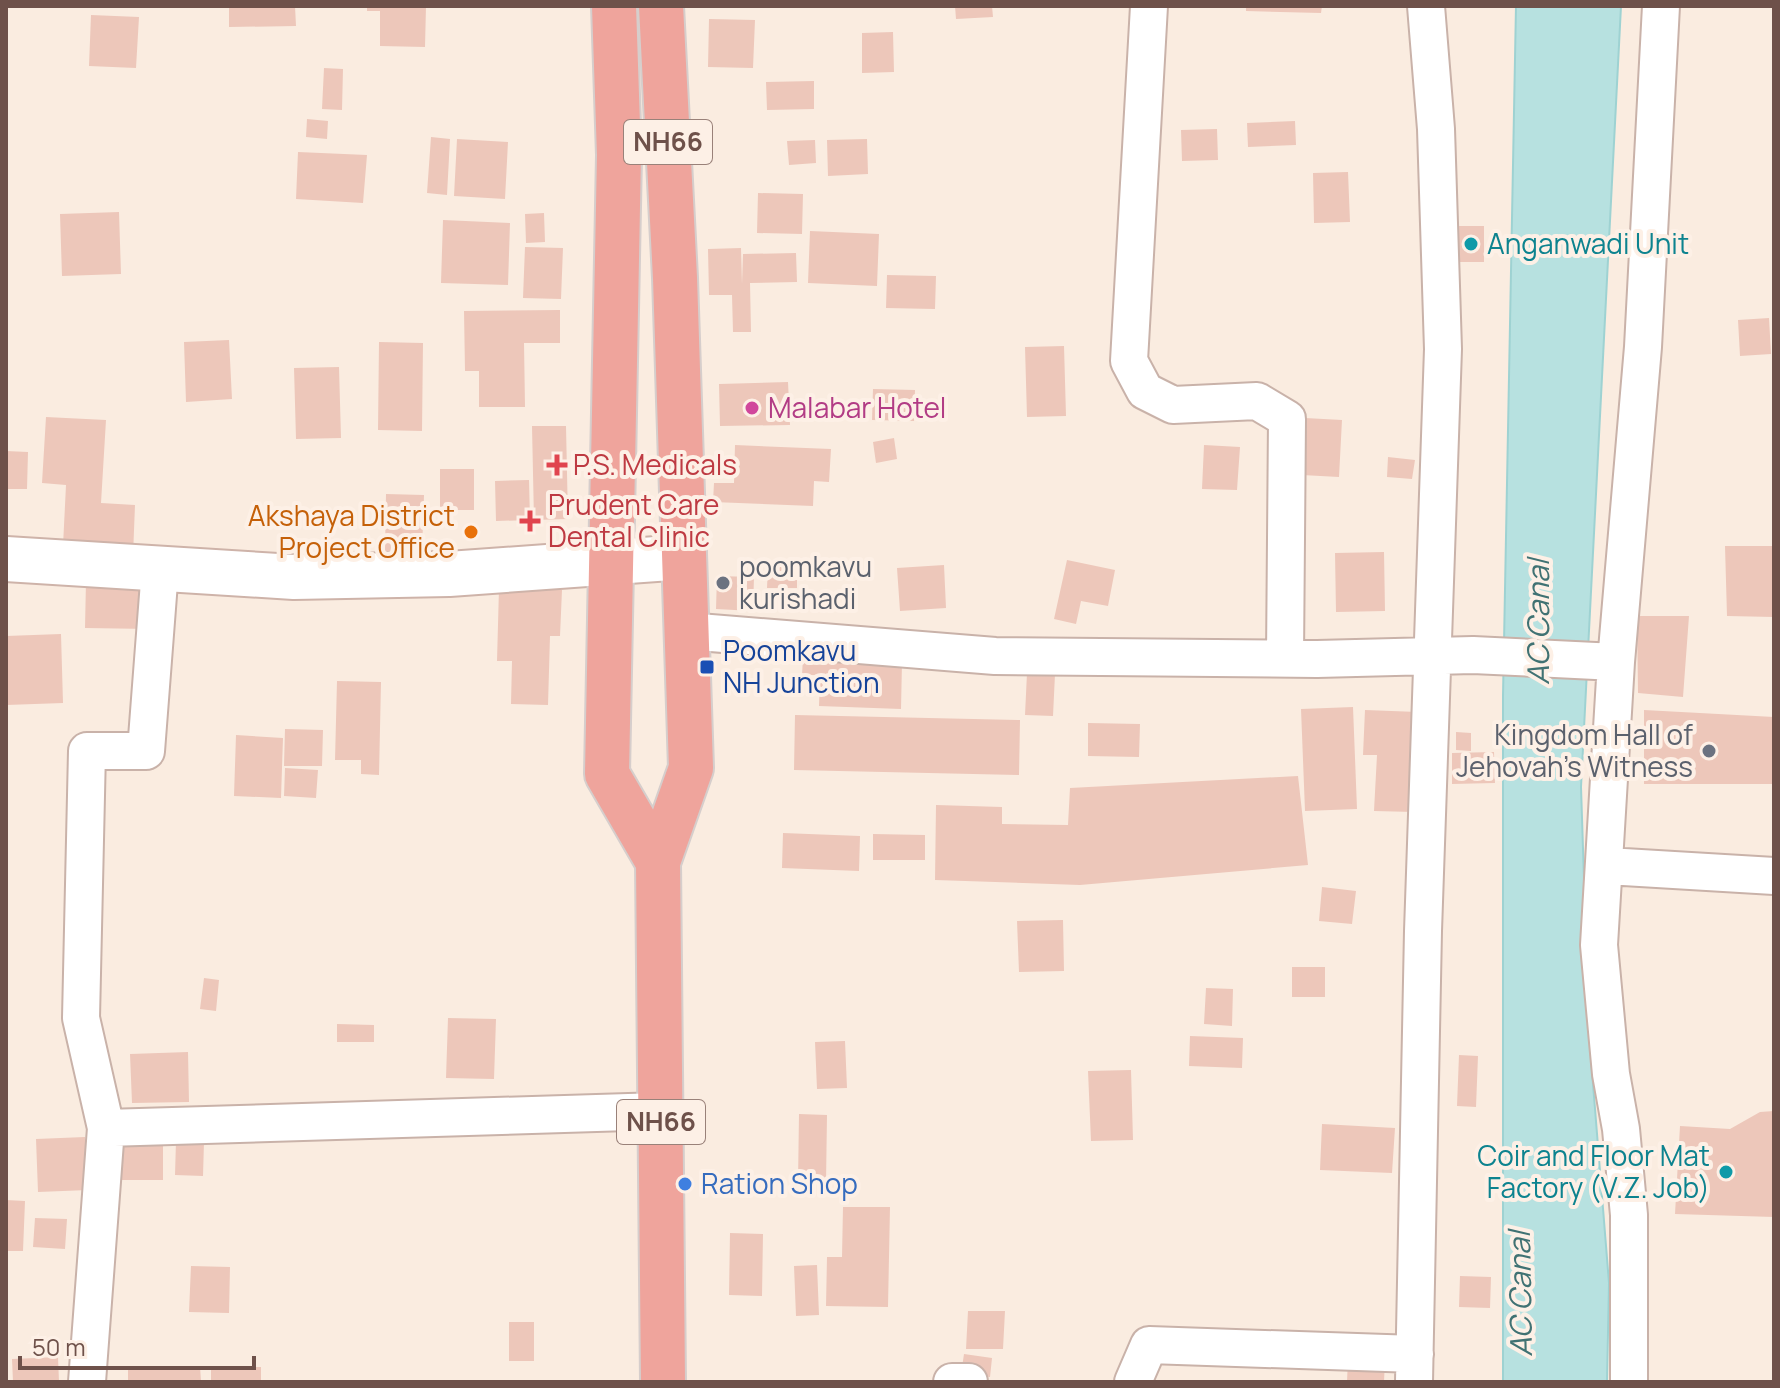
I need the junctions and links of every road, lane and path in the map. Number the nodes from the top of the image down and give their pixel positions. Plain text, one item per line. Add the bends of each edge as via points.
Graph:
1 (614, 6) edge
2 (661, 6) edge
3 (1149, 6) edge
4 (1426, 6) edge
5 (1661, 6) edge
6 (684, 557) junction
7 (6, 559) edge
8 (611, 559) junction
9 (160, 569) junction
10 (686, 631) junction
11 (1433, 655) junction
12 (1285, 658) junction
13 (1607, 662) junction
14 (658, 862) junction
15 (1607, 866) junction
16 (1774, 876) edge
17 (661, 1111) junction
18 (106, 1128) junction
19 (1415, 1368) edge
20 (87, 1382) edge
21 (663, 1382) edge
22 (952, 1382) edge
23 (969, 1382) edge
24 (1133, 1382) edge
25 (1629, 1382) edge

1 - 8 highway via 619,155
2 - 6 highway, NH66
3 - 12 street via 1129,361 1145,391 1173,405 1257,401 1287,419
4 - 11 street via 1443,349
5 - 13 street via 1643,347
6 - 8 street
6 - 10 highway
7 - 9 street
8 - 9 street via 449,574 294,577
8 - 14 highway via 607,774
9 - 18 street via 146,751 87,751 81,1018
10 - 12 street via 995,656
10 - 14 highway via 691,768
11 - 12 street
11 - 13 street
11 - 19 street
13 - 15 street
14 - 17 highway, NH66
15 - 16 street
15 - 25 street via 1599,945 1629,1215
17 - 18 street
17 - 21 highway, NH66
18 - 20 street
19 - 24 street via 1149,1345
22 - 23 street

